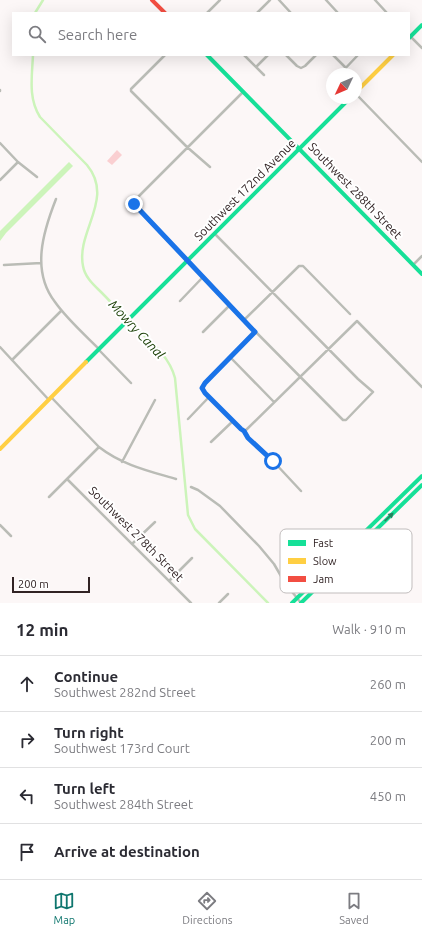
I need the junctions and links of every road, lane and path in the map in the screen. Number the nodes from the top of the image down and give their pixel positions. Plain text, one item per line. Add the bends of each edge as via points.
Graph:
1 (152, 0) edge
2 (220, 0) edge
3 (270, 0) edge
4 (279, 0) edge
5 (326, 0) edge
6 (375, 0) edge
7 (332, 1) dead end
8 (330, 4) junction
9 (164, 12) edge
10 (208, 12) edge
11 (258, 12) edge
12 (291, 12) edge
13 (337, 12) edge
14 (387, 12) edge
15 (422, 25) edge
16 (410, 37) edge
17 (422, 48) edge
18 (164, 56) edge
19 (208, 56) edge
20 (245, 56) edge
21 (267, 56) edge
22 (287, 56) edge
23 (315, 56) edge
24 (334, 56) edge
25 (357, 56) edge
26 (392, 56) edge
27 (256, 67) junction
28 (346, 68) joint
29 (264, 75) dead end
30 (362, 87) edge
31 (243, 92) junction
32 (362, 99) edge
33 (344, 104) edge
34 (0, 143) edge
35 (187, 147) junction
36 (300, 149) junction
37 (18, 162) junction
38 (422, 162) edge
39 (210, 167) dead end
40 (37, 176) dead end
41 (0, 180) edge
42 (56, 199) dead end
43 (215, 234) junction
44 (422, 256) edge
45 (188, 261) junction
46 (41, 263) junction
47 (4, 265) dead end
48 (413, 265) junction
49 (422, 274) edge
50 (203, 277) junction
51 (272, 292) junction
52 (180, 301) dead end
53 (230, 305) junction
54 (61, 311) junction
55 (350, 314) dead end
56 (244, 320) junction
57 (203, 332) dead end
58 (255, 332) junction
59 (0, 347) edge
60 (99, 349) junction
61 (329, 349) junction
62 (230, 357) junction
63 (12, 360) junction
64 (300, 376) junction
65 (131, 383) dead end
66 (422, 387) edge
67 (209, 397) junction
68 (50, 399) junction
69 (155, 400) dead end
70 (274, 402) junction
71 (188, 419) dead end
72 (233, 421) junction
73 (244, 431) junction
74 (211, 442) dead end
75 (99, 448) junction
76 (0, 449) edge
77 (122, 462) junction
78 (422, 476) edge
79 (67, 479) junction
80 (176, 479) dead end
81 (422, 485) edge
82 (191, 487) dead end
83 (301, 491) dead end
84 (49, 498) dead end
85 (155, 522) dead end
86 (0, 525) edge
87 (367, 529) edge
88 (377, 529) edge
89 (12, 536) dead end
90 (133, 543) junction
91 (192, 558) dead end
92 (280, 574) edge
93 (169, 580) junction
94 (294, 593) edge
95 (303, 593) edge
96 (311, 593) edge
97 (228, 594) dead end
98 (298, 598) junction
99 (191, 603) edge
100 (219, 603) edge
101 (292, 603) edge
102 (301, 603) edge

1 - 9 main road
2 - 10 street
3 - 11 street
4 - 12 street
5 - 8 street
6 - 14 street
7 - 8 street
8 - 13 street
15 - 16 main road
16 - 17 street
18 - 35 street via 131,89 132,93
19 - 31 main road, Southwest 288th Street
20 - 27 street
21 - 27 street
22 - 23 street via 301,68
24 - 28 street
25 - 28 street
26 - 30 main road
27 - 29 street
31 - 35 street
31 - 36 main road, Southwest 288th Street
32 - 38 street
33 - 36 main road, Southwest 172nd Avenue
34 - 37 street
35 - 39 street
35 - 45 street via 132,203
36 - 43 main road, Southwest 172nd Avenue
36 - 48 main road, Southwest 288th Street
37 - 40 street
37 - 41 street
42 - 46 street via 42,243
43 - 45 main road, Southwest 172nd Avenue
43 - 51 street
44 - 48 street
45 - 50 street
45 - 60 main road, Southwest 172nd Avenue
46 - 47 street
46 - 54 street via 47,288
48 - 49 main road, Southwest 288th Street
50 - 52 street
50 - 53 street
51 - 55 street via 298,266 303,266
51 - 56 street
51 - 61 street
53 - 56 street
53 - 57 street
54 - 60 street
54 - 63 street
56 - 58 street
58 - 62 street
58 - 64 street
59 - 63 street
60 - 65 street
60 - 68 main road, Southwest 172nd Avenue
61 - 64 street
61 - 64 street via 374,392 346,420
61 - 66 street via 357,321
62 - 67 street via 202,388
62 - 70 street
63 - 68 street
64 - 70 street
67 - 71 street
67 - 72 street
68 - 75 street
68 - 76 main road, Southwest 172nd Avenue
69 - 77 street
70 - 73 street
72 - 73 street
72 - 74 street
73 - 83 street
75 - 77 street
75 - 79 street
77 - 80 street
78 - 87 main road
79 - 84 street
79 - 90 street, Southwest 278th Street
88 -> 81 main road
82 - 92 street via 220,506 259,546
85 - 90 street
86 - 89 street
90 - 93 street, Southwest 278th Street
91 - 93 street
93 - 99 street, Southwest 278th Street
94 - 98 street
95 - 98 main road
96 - 102 main road
97 - 100 street
98 - 101 main road
98 - 102 street

